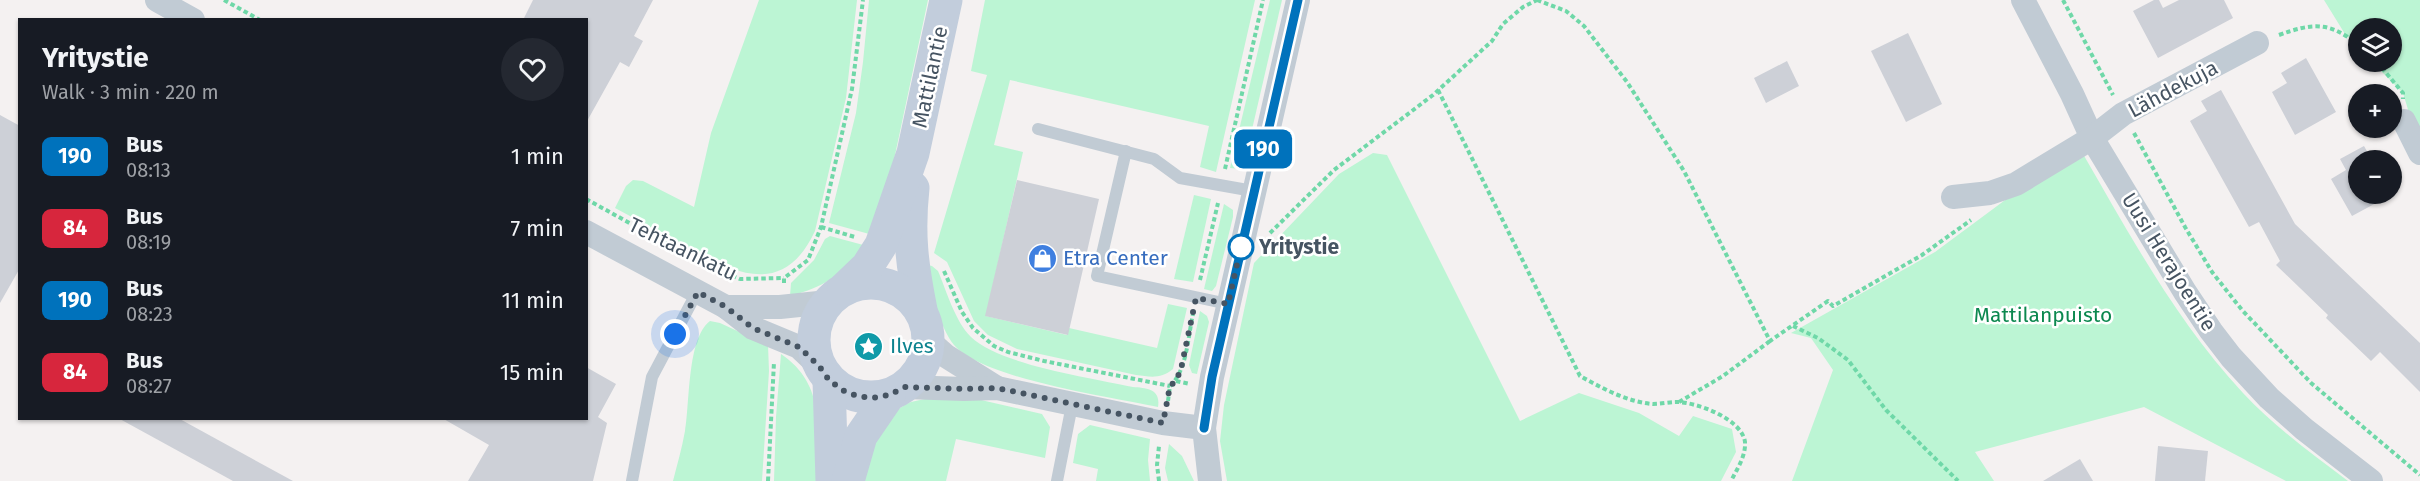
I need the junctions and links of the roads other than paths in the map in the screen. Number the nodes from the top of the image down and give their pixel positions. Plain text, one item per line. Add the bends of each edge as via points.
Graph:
1 (157, 0) edge
2 (946, 0) edge
3 (1298, 0) edge
4 (2023, 0) edge
5 (189, 18) edge
6 (2257, 43) road end
7 (2404, 121) road end
8 (1038, 129) dead end
9 (2092, 138) junction
10 (1126, 151) junction
11 (2420, 153) edge
12 (1253, 192) junction
13 (1953, 196) dead end
14 (588, 233) edge
15 (895, 248) junction
16 (698, 292) junction
17 (836, 296) junction
18 (1228, 304) junction
19 (726, 307) junction
20 (921, 310) junction
21 (929, 341) junction
22 (824, 373) junction
23 (997, 388) junction
24 (897, 391) junction
25 (1072, 405) junction
26 (1204, 428) junction
27 (632, 481) edge
28 (832, 481) edge
29 (848, 481) edge
30 (1057, 481) edge
31 (1210, 481) edge
32 (2371, 481) edge

1 - 5 street
2 - 15 street, Mattilantie
3 - 12 street
4 - 9 street, Uusi Herajoentie
6 - 9 street, Lähdekuja via 2123,114
7 - 11 street
8 - 10 lane
9 - 13 street, Lähdekuja via 2016,184 1990,193
9 - 32 street, Uusi Herajoentie via 2185,292 2231,357 2304,429
10 - 12 lane via 1154,159 1180,178
10 - 18 lane via 1097,276
12 - 18 street
14 - 16 street, Tehtaankatu
15 - 17 street, Mattilantie
15 - 20 street
16 - 19 street, Tehtaankatu
16 - 27 lane via 652,377
17 - 19 street, Tehtaankatu via 780,307
17 - 20 street via 862,283 881,283 897,288
17 - 22 street via 819,316 814,332 814,350
18 - 26 street
19 - 22 street, Tehtaankatu via 753,328 799,347
20 - 21 street
21 - 23 street
21 - 24 street via 926,359 917,375
22 - 24 street via 842,390 857,396 873,398
22 - 28 street
23 - 24 street
23 - 25 street
24 - 29 street via 861,436
25 - 26 street
25 - 30 lane
26 - 31 street

